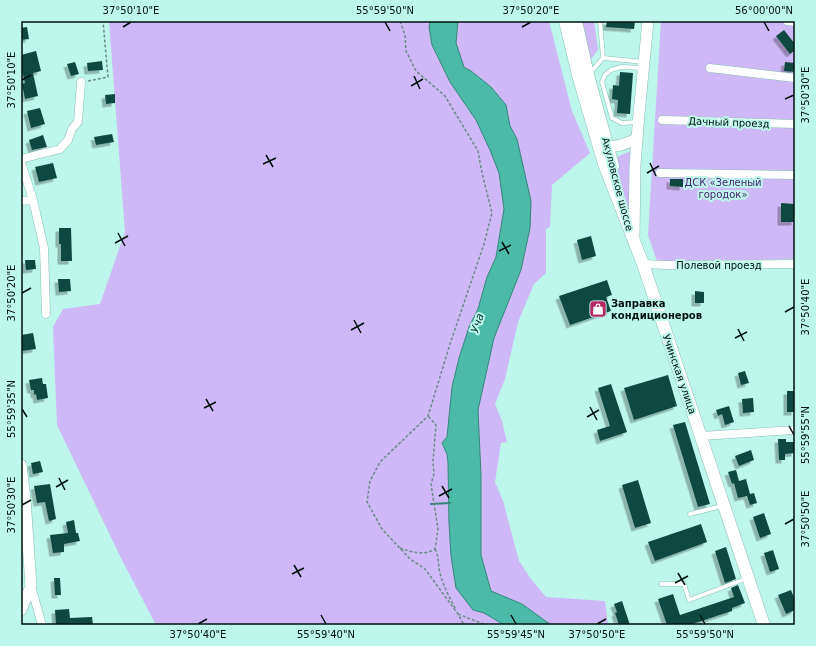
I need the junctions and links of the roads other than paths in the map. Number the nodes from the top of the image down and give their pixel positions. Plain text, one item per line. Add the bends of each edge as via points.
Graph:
1 (565, 21) edge
2 (576, 21) edge
3 (600, 21) edge
4 (648, 21) edge
5 (787, 21) edge
6 (795, 22) edge
7 (603, 58) junction
8 (644, 65) junction
9 (710, 68) dead end
10 (588, 75) junction
11 (795, 78) edge
12 (81, 82) road end
13 (662, 120) dead end
14 (638, 122) junction
15 (795, 124) edge
16 (637, 138) junction
17 (603, 146) junction
18 (21, 160) edge
19 (660, 173) dead end
20 (795, 175) edge
21 (33, 200) junction
22 (21, 201) edge
23 (634, 241) junction
24 (643, 264) junction
25 (795, 264) edge
26 (46, 314) dead end
27 (795, 430) edge
28 (701, 436) junction
29 (21, 465) edge
30 (724, 505) junction
31 (690, 514) dead end
32 (748, 578) junction
33 (661, 584) dead end
34 (31, 586) junction
35 (21, 610) edge
36 (42, 625) edge
37 (764, 625) edge

1 - 17 main road, Акуловское шоссе via 578,75
2 - 10 main road, Акуловское шоссе
3 - 7 lane
4 - 8 street, Учинская улица
5 - 6 street
7 - 8 lane
7 - 10 lane
8 - 14 street, Учинская улица
8 - 14 lane via 611,70 602,82 612,118 622,123
9 - 11 street
10 - 17 main road, Акуловское шоссе
12 - 18 street via 78,122 68,140 60,149
13 - 15 street, Дачный проезд
14 - 16 street, Учинская улица
16 - 17 street via 630,143
16 - 23 street, Учинская улица
17 - 23 main road, Акуловское шоссе
18 - 21 street
19 - 20 street
21 - 22 street
21 - 26 street via 44,248
23 - 24 main road, Учинская улица
24 - 25 street, Полевой проезд
24 - 28 main road, Учинская улица
27 - 28 street
28 - 30 main road, Учинская улица
29 - 34 street
30 - 31 lane
30 - 32 main road, Учинская улица
32 - 33 lane via 689,600 684,584
32 - 37 main road, Учинская улица
34 - 35 street
34 - 36 street

